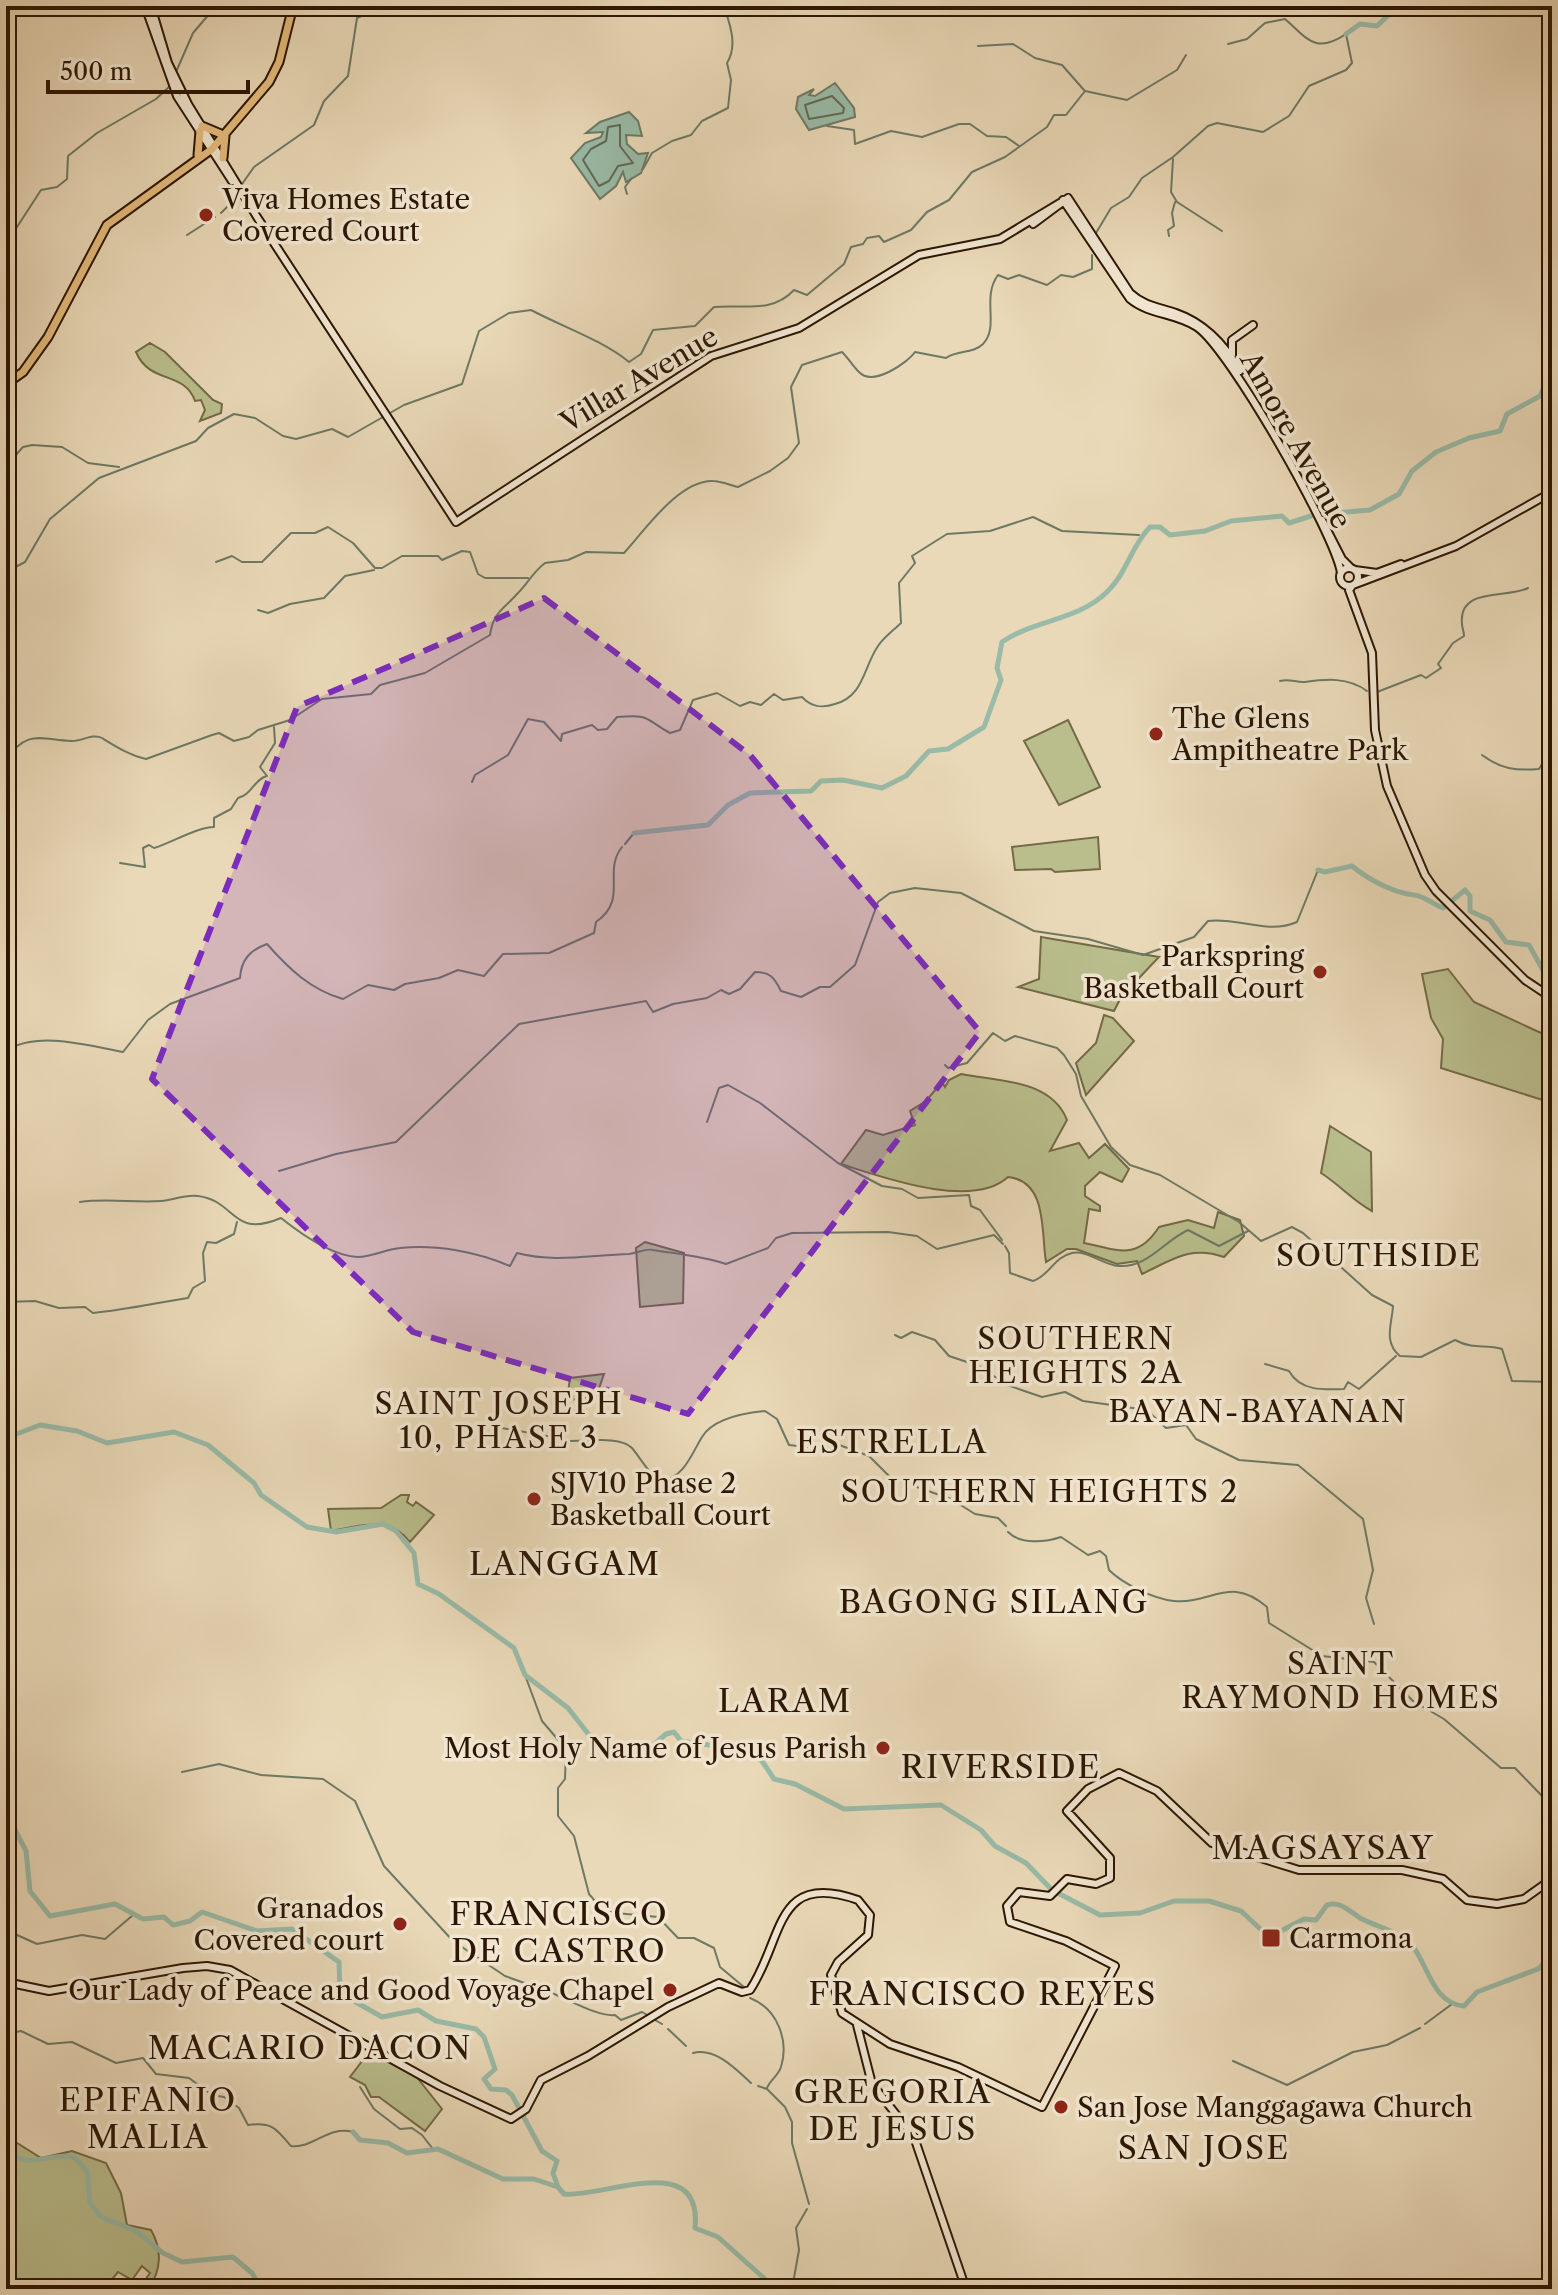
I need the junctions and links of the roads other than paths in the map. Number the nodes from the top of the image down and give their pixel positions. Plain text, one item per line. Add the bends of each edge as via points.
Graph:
1 (148, 6) edge
2 (292, 6) edge
3 (201, 129) junction
4 (223, 133) junction
5 (212, 146) junction
6 (199, 156) junction
7 (221, 159) junction
8 (1253, 325) dead end
9 (1207, 333) junction
10 (31, 362) junction
11 (1235, 362) junction
12 (31, 376) dead end
13 (6, 382) edge
14 (1552, 490) edge
15 (1316, 510) junction
16 (1321, 521) junction
17 (1353, 569) junction
18 (1341, 573) junction
19 (1343, 583) junction
20 (1353, 585) junction
21 (1370, 653) junction
22 (1552, 998) edge
23 (1552, 1879) edge
24 (6, 1980) edge
25 (863, 2032) junction
26 (968, 2289) edge

1 - 3 main road, Villar Avenue via 165,64
2 - 4 main road via 271,74
3 - 4 main road
3 - 5 main road, Villar Avenue
3 - 6 main road
4 - 5 main road
4 - 7 main road
5 - 6 main road
5 - 7 main road, Villar Avenue
6 - 7 main road
6 - 10 main road via 107,225
6 - 13 main road via 105,222 49,327
7 - 9 main road, Villar Avenue via 456,522 712,360 816,324 927,255 1001,242 1066,200 1136,304
8 - 11 main road via 1232,340
9 - 11 main road, Amore Avenue
9 - 15 main road, Amore Avenue
10 - 12 main road
10 - 13 main road
11 - 15 main road, Amore Avenue
14 - 17 main road via 1455,543 1377,573
14 - 20 main road via 1456,546
15 - 16 main road, Amore Avenue
16 - 17 main road, Amore Avenue
16 - 18 main road, Amore Avenue
17 - 18 main road
17 - 20 main road via 1358,578
18 - 19 main road, Amore Avenue
19 - 20 main road
19 - 21 main road, Amore Avenue
20 - 21 main road via 1349,590
21 - 22 main road via 1376,751 1390,798 1425,875 1525,980
23 - 25 main road via 1524,1899 1497,1904 1467,1900 1434,1876 1382,1868 1308,1871 1212,1843 1168,1800 1126,1774 1112,1776 1088,1789 1067,1811 1110,1858 1113,1873 1103,1883 1067,1879 1048,1897 1015,1894 1007,1906 1008,1919 1115,1966 1042,2107 958,2067
24 - 25 main road via 54,1988 201,1963 230,1968 512,2119 528,2107 541,2080 655,2014 719,1983 750,1990 788,1909 803,1895 816,1893 858,1900 870,1915 868,1935 831,1975 839,2009
25 - 26 main road via 872,2084 911,2131

